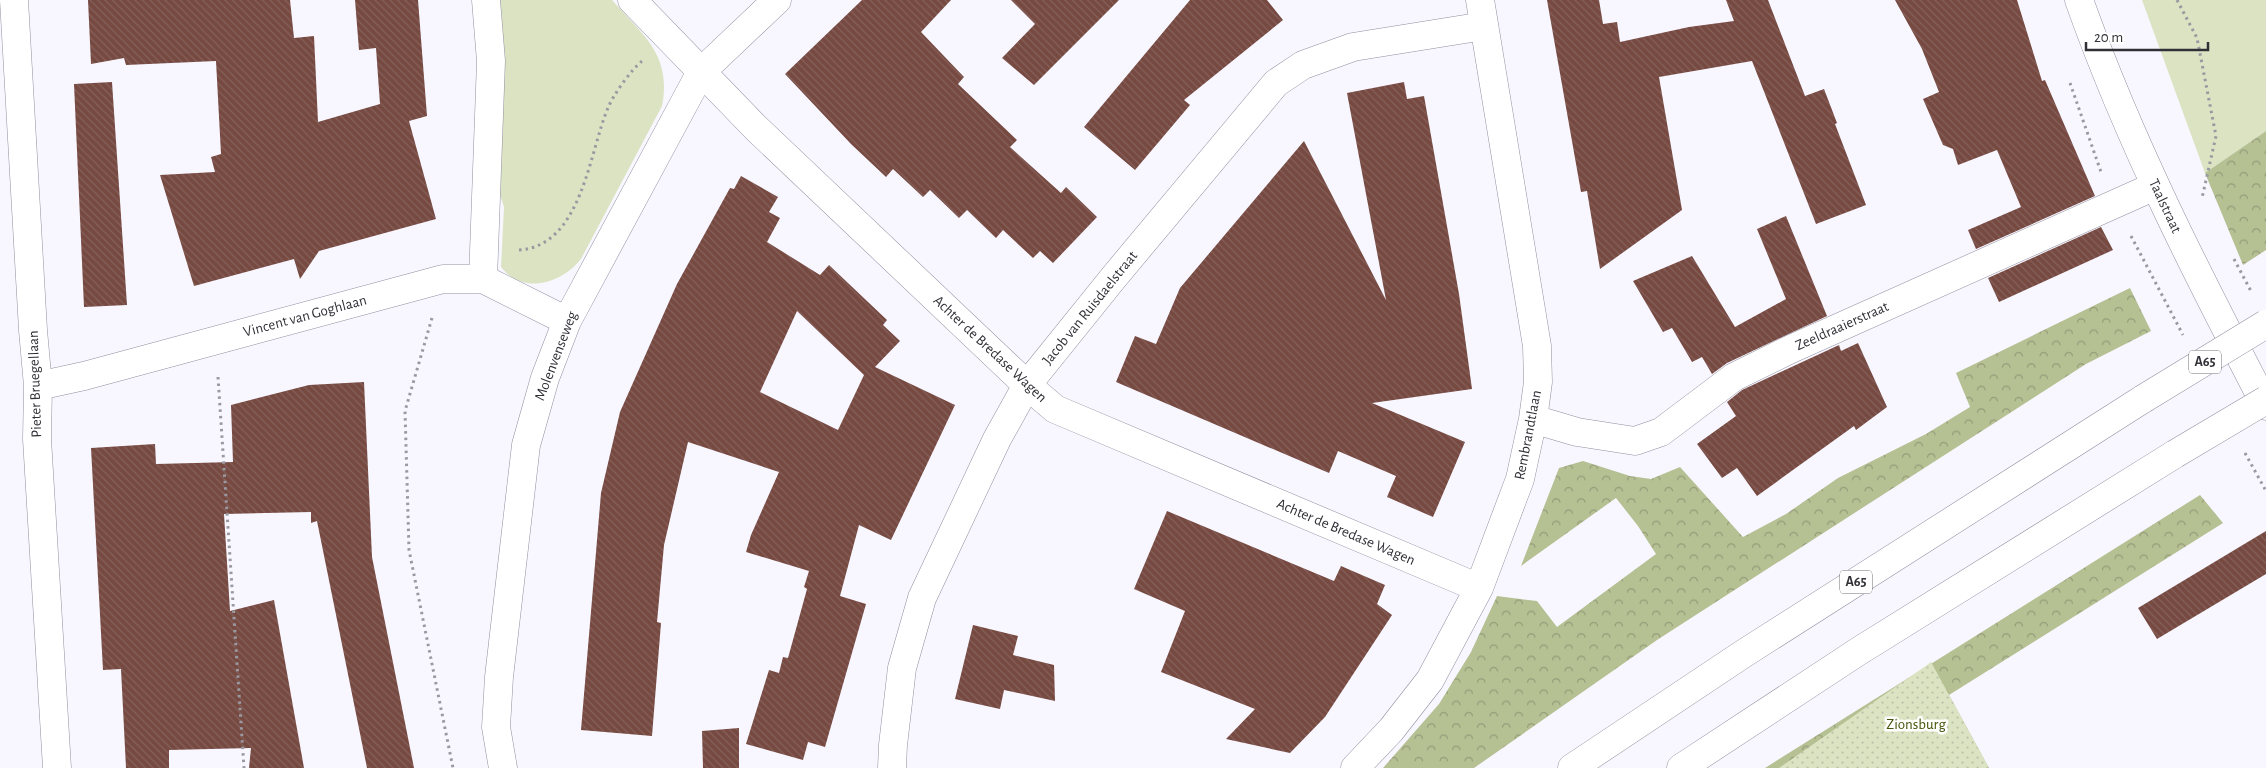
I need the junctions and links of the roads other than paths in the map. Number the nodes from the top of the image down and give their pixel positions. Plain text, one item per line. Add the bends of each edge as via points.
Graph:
1 (14, 0) edge
2 (486, 0) edge
3 (632, 0) edge
4 (776, 0) edge
5 (2079, 0) edge
6 (1482, 13) edge
7 (701, 72) junction
8 (2155, 186) junction
9 (483, 280) junction
10 (568, 321) junction
11 (2266, 324) edge
12 (1027, 385) junction
13 (38, 386) junction
14 (2266, 400) edge
15 (2266, 406) edge
16 (1533, 419) junction
17 (1480, 588) junction
18 (57, 768) edge
19 (503, 768) edge
20 (892, 768) edge
21 (1355, 768) edge
22 (1572, 768) edge
23 (1681, 768) edge

1 - 13 main road, Pieter Bruegellaan
2 - 9 main road via 490,61
3 - 7 main road
4 - 7 main road, Molenvenseweg
5 - 8 main road, Taalstraat
6 - 12 main road, Jacob van Ruisdaelstraat via 1353,47 1303,65 1276,83
6 - 16 main road, Rembrandtlaan via 1537,346 1538,382
7 - 10 main road, Molenvenseweg
7 - 12 main road, Achter de Bredase Wagen
8 - 15 main road, Taalstraat
8 - 16 main road, Zeeldraaierstraat via 1734,377 1661,432 1635,441 1577,432
9 - 10 main road, Vincent van Goghlaan
9 - 13 main road, Vincent van Goghlaan via 443,279
10 - 19 main road, Molenvenseweg via 545,378 526,445 499,677 496,727
11 - 22 main road, A65, bridge via 1743,654
12 - 17 main road, Achter de Bredase Wagen via 1055,408
12 - 20 main road, Jacob van Ruisdaelstraat via 997,439 922,598 902,668
13 - 18 main road, Pieter Bruegellaan via 37,439
14 - 23 main road, bridge via 1867,646
16 - 17 main road, Rembrandtlaan via 1520,480
17 - 21 main road, Rembrandtlaan via 1430,680 1391,730

